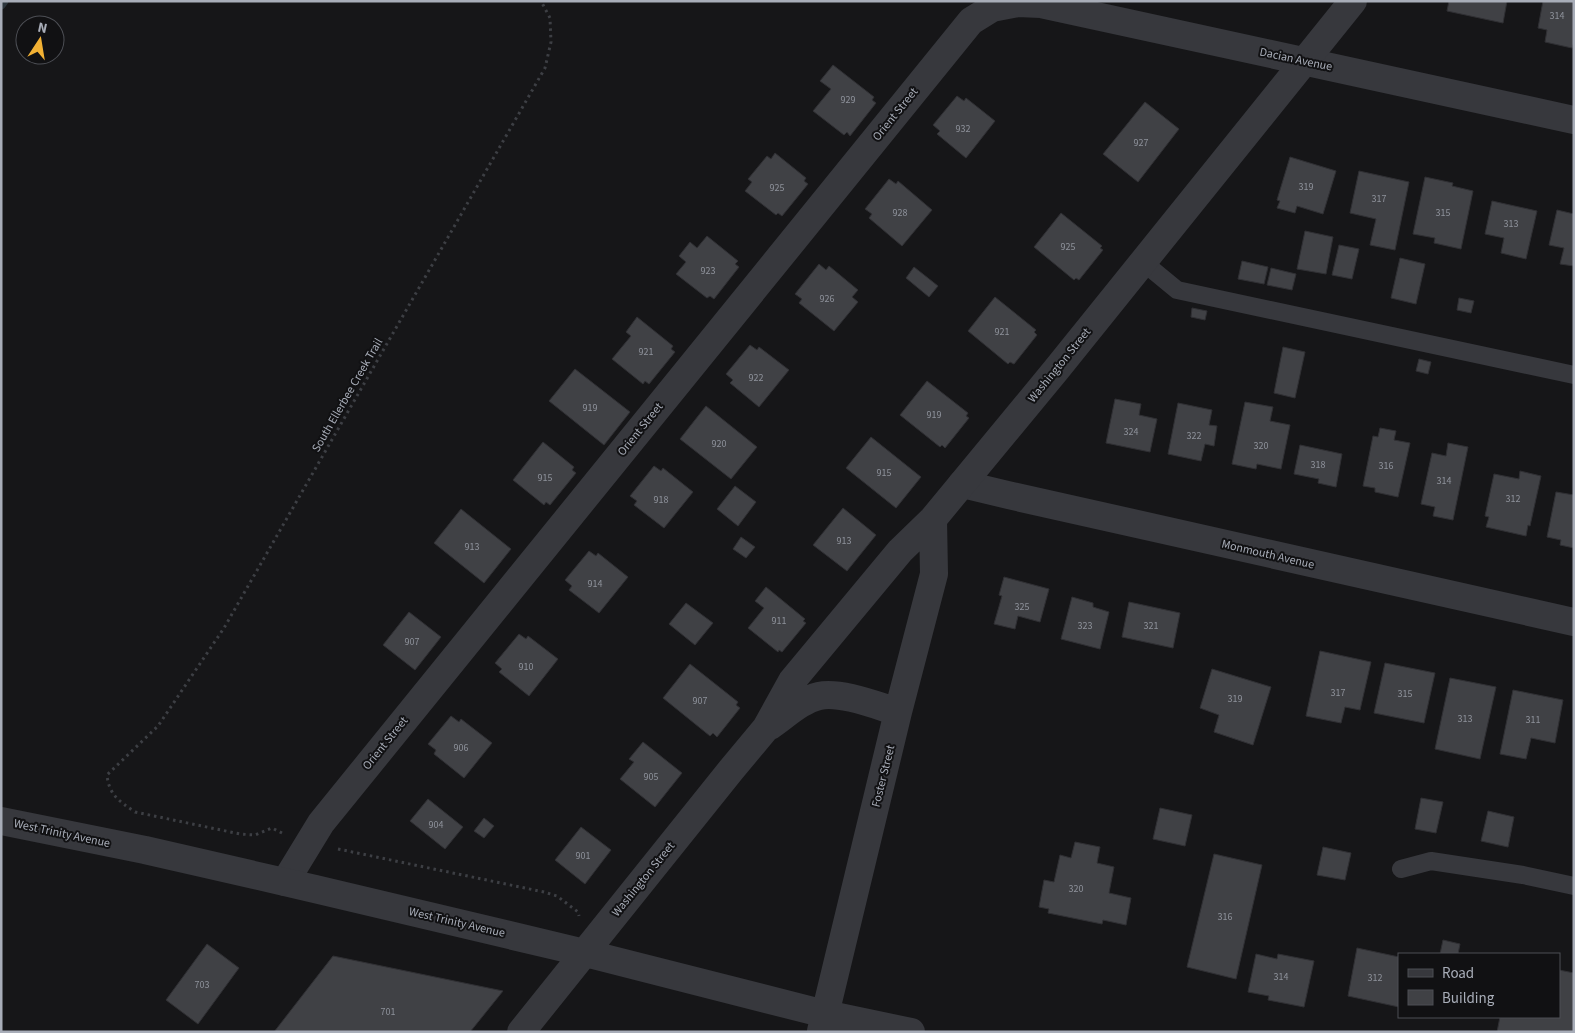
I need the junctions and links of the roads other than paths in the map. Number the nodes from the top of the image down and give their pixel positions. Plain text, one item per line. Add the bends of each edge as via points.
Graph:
1 (1353, 1) edge
2 (1018, 3) joint
3 (1305, 61) junction
4 (1574, 120) edge
5 (1143, 262) junction
6 (1574, 375) edge
7 (962, 484) junction
8 (934, 519) junction
9 (1574, 622) edge
10 (898, 712) junction
11 (766, 728) junction
12 (1, 821) edge
13 (1401, 869) dead end
14 (286, 882) junction
15 (1574, 886) edge
16 (585, 953) junction
17 (823, 1023) edge
18 (521, 1032) edge
19 (911, 1032) edge

1 - 3 street, Washington Street
2 - 3 street, Dacian Avenue via 1041,4
2 - 14 street, Orient Street via 992,8 971,22 320,823
3 - 4 street, Dacian Avenue
3 - 5 street, Washington Street
5 - 6 lane via 1177,290
5 - 7 street, Washington Street
7 - 8 street, Washington Street
7 - 9 street, Monmouth Avenue
8 - 10 street, Foster Street via 934,574
8 - 11 street, Washington Street via 900,551 792,681
10 - 11 street, Washington Street via 843,696 820,696 804,702
10 - 17 street, Foster Street
11 - 16 street, Washington Street
12 - 14 street, West Trinity Avenue
13 - 15 lane via 1431,861
14 - 16 street, West Trinity Avenue
16 - 17 street, West Trinity Avenue
16 - 18 street, Washington Street
17 - 19 street, West Trinity Avenue

